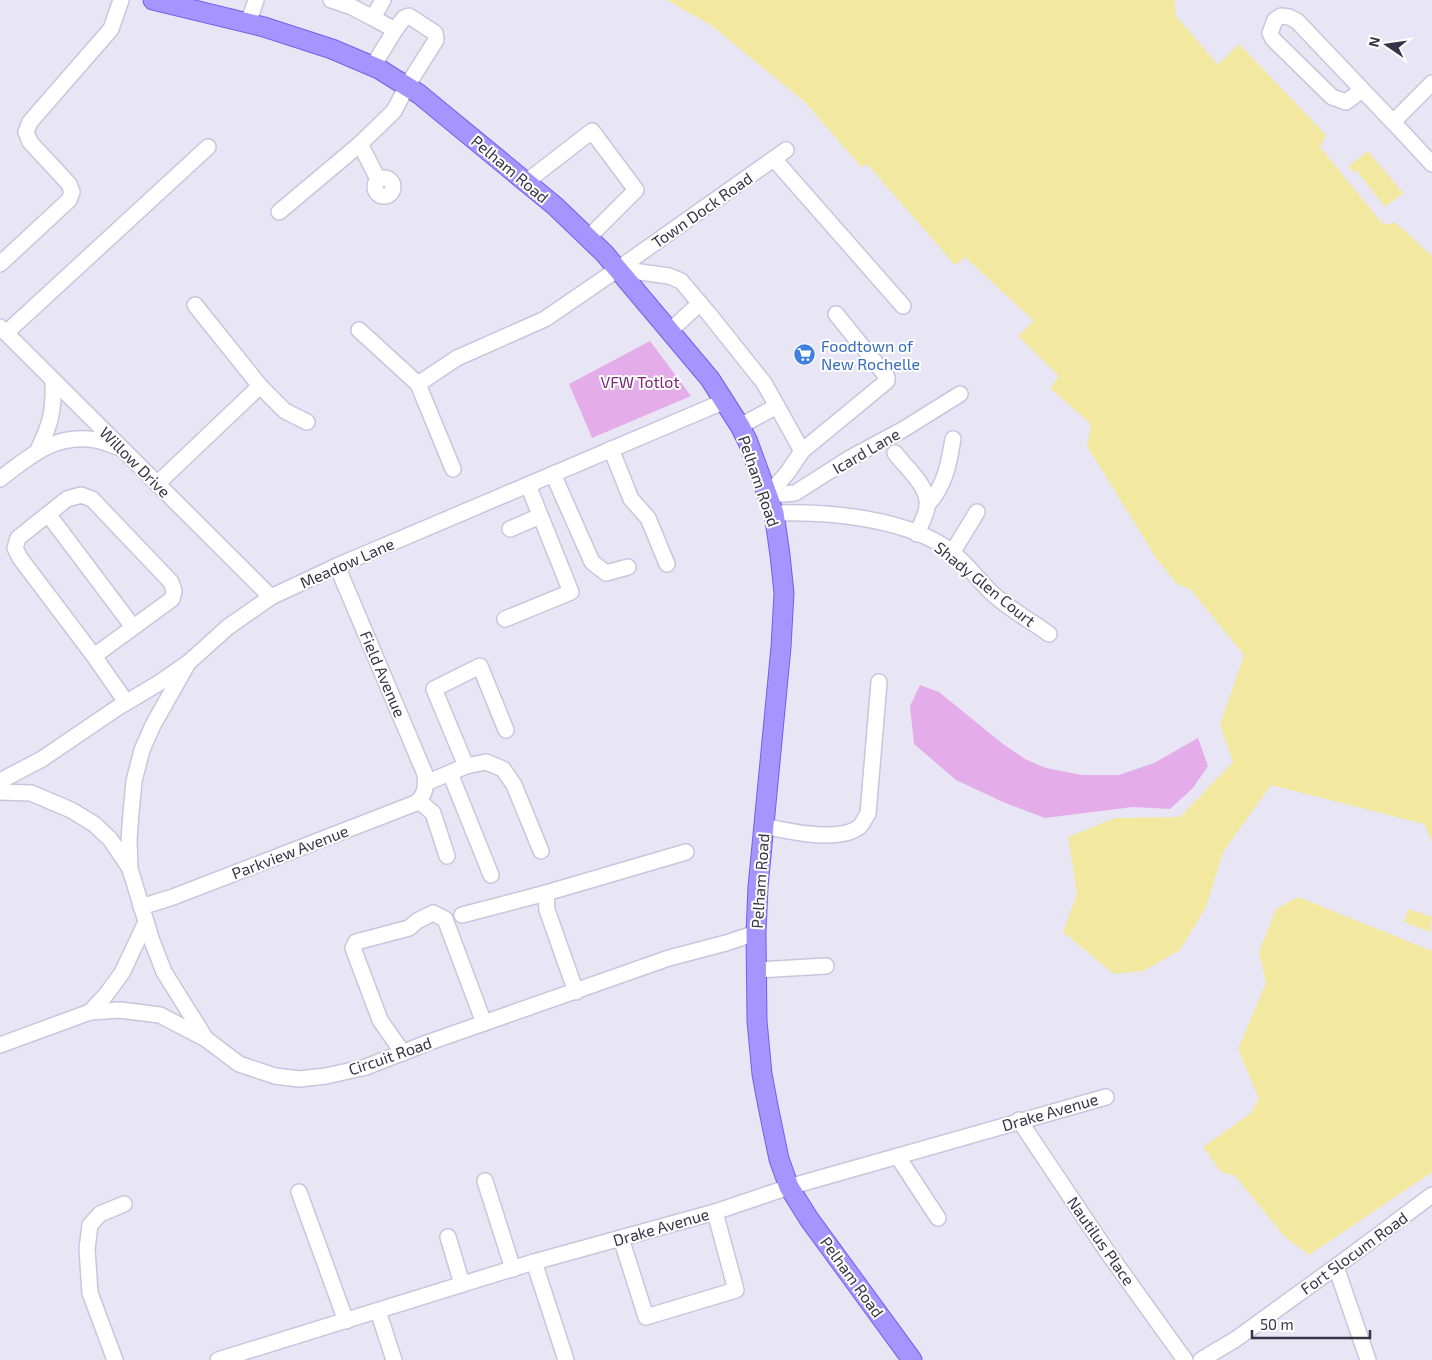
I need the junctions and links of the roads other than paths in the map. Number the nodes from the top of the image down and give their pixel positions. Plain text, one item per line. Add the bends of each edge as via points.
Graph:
1 (121, 0) edge
2 (153, 0) edge
3 (256, 0) edge
4 (331, 0) edge
5 (382, 0) edge
6 (372, 18) junction
7 (248, 24) junction
8 (395, 30) junction
9 (372, 66) junction
10 (1432, 83) edge
11 (407, 86) junction
12 (1362, 90) junction
13 (1393, 122) junction
14 (360, 144) junction
15 (208, 148) dead end
16 (1432, 164) edge
17 (378, 179) dead end
18 (526, 182) junction
19 (279, 212) dead end
20 (588, 238) junction
21 (0, 264) edge
22 (618, 269) junction
23 (700, 303) junction
24 (195, 305) dead end
25 (903, 306) dead end
26 (836, 314) dead end
27 (3, 330) edge
28 (359, 330) dead end
29 (670, 331) junction
30 (53, 381) junction
31 (418, 384) junction
32 (260, 386) junction
33 (960, 394) dead end
34 (726, 402) junction
35 (777, 406) junction
36 (307, 422) dead end
37 (740, 426) junction
38 (953, 439) dead end
39 (121, 448) junction
40 (611, 449) junction
41 (38, 450) junction
42 (802, 451) junction
43 (895, 453) dead end
44 (453, 469) dead end
45 (553, 474) junction
46 (0, 479) edge
47 (157, 484) junction
48 (528, 485) junction
49 (768, 495) junction
50 (927, 505) junction
51 (977, 512) dead end
52 (774, 513) junction
53 (48, 514) junction
54 (540, 516) junction
55 (510, 529) dead end
56 (917, 534) junction
57 (952, 553) junction
58 (666, 564) dead end
59 (337, 566) junction
60 (628, 567) dead end
61 (271, 596) junction
62 (505, 619) dead end
63 (133, 627) junction
64 (1049, 634) dead end
65 (94, 656) junction
66 (188, 663) junction
67 (879, 682) dead end
68 (126, 702) junction
69 (506, 730) dead end
70 (466, 766) junction
71 (450, 773) junction
72 (0, 781) edge
73 (426, 783) junction
74 (0, 792) edge
75 (419, 801) junction
76 (764, 826) junction
77 (541, 851) dead end
78 (686, 852) dead end
79 (447, 856) dead end
80 (130, 869) junction
81 (491, 875) dead end
82 (546, 893) junction
83 (143, 914) junction
84 (462, 916) dead end
85 (756, 933) junction
86 (826, 966) dead end
87 (756, 970) junction
88 (576, 992) junction
89 (90, 1012) junction
90 (484, 1023) junction
91 (206, 1039) junction
92 (0, 1045) edge
93 (403, 1053) junction
94 (1106, 1097) dead end
95 (1019, 1120) junction
96 (898, 1157) junction
97 (485, 1181) dead end
98 (789, 1187) junction
99 (299, 1192) dead end
100 (1432, 1195) edge
101 (124, 1204) dead end
102 (714, 1212) junction
103 (938, 1218) dead end
104 (448, 1237) dead end
105 (621, 1238) junction
106 (534, 1262) junction
107 (1336, 1267) junction
108 (513, 1269) junction
109 (462, 1284) junction
110 (378, 1311) junction
111 (346, 1321) junction
112 (1208, 1358) edge
113 (115, 1360) edge
114 (218, 1360) edge
115 (394, 1360) edge
116 (566, 1360) edge
117 (912, 1360) edge
118 (1185, 1360) edge
119 (1368, 1360) edge

1 - 21 street via 111,29 30,122 26,132 30,142 69,184 72,192 68,200
2 - 7 main road, Pelham Road
3 - 7 street
4 - 6 street
5 - 6 street
6 - 8 street
7 - 9 main road, Pelham Road via 332,49
8 - 9 street
8 - 11 street via 409,16 435,33 436,40
9 - 11 main road, Pelham Road
10 - 13 street
11 - 14 street via 394,111
11 - 18 main road, Pelham Road
12 - 12 street via 1296,21 1281,16 1275,20 1270,33 1273,39 1332,97 1346,102
12 - 13 street
13 - 16 street
14 - 17 street
14 - 19 street
15 - 27 street
18 - 20 main road, Pelham Road
18 - 20 street via 592,131 636,190
20 - 22 main road, Pelham Road
22 - 23 street via 669,276 681,281
22 - 25 street, Town Dock Road via 780,154
22 - 29 main road, Pelham Road
22 - 31 street, Town Dock Road via 545,318 457,358
23 - 29 street
23 - 35 street via 764,383
24 - 32 street
26 - 42 street via 887,381
27 - 30 street, Willow Drive
28 - 31 street
29 - 34 main road, Pelham Road
30 - 39 street, Willow Drive
30 - 41 street via 52,417
31 - 44 street
32 - 36 street via 285,411
32 - 47 street
33 - 49 street, Icard Lane via 795,493
34 - 37 main road, Pelham Road
34 - 40 street, Meadow Lane
35 - 37 street
35 - 42 street
37 - 49 main road, Pelham Road
38 - 50 street via 944,479 936,496
39 - 41 street via 96,440 78,439 64,440
39 - 47 street, Willow Drive
40 - 45 street, Meadow Lane
40 - 58 street via 631,499 648,518
41 - 46 street
42 - 49 street
43 - 50 street via 923,489
45 - 48 street, Meadow Lane
45 - 60 street via 592,562 606,573
47 - 61 street, Willow Drive
48 - 54 street
48 - 59 street, Meadow Lane
49 - 52 main road, Pelham Road
50 - 56 street
51 - 57 street
52 - 56 street, Shady Glen Court via 805,512 860,518
52 - 76 main road, Pelham Road via 784,592
53 - 63 street
53 - 63 street via 67,499 81,495 92,499 171,582 172,599
53 - 65 street via 18,538 15,548
54 - 55 street
54 - 62 street via 571,592
56 - 57 street, Shady Glen Court
57 - 64 street, Shady Glen Court via 994,596
59 - 61 street, Meadow Lane
59 - 73 street, Field Avenue via 426,774
61 - 66 street, Meadow Lane via 228,627
63 - 65 street
65 - 68 street
66 - 68 street, Meadow Lane
66 - 80 street, Circuit Road via 142,750 134,781
67 - 76 street via 868,814 859,827 841,834 804,835
68 - 72 street, Meadow Lane via 42,759
69 - 70 street via 480,666 434,689
70 - 71 street
70 - 77 street via 486,762 503,769 514,785
71 - 73 street
71 - 81 street
73 - 75 street
74 - 80 street, Circuit Road via 31,793 71,810 110,839
75 - 79 street via 433,813
75 - 83 street, Parkview Avenue via 173,897
76 - 85 main road, Pelham Road
78 - 82 street
80 - 83 street, Circuit Road
82 - 84 street
82 - 88 street via 547,910
83 - 89 street via 122,974
83 - 91 street, Circuit Road via 164,972
85 - 87 main road, Pelham Road
85 - 88 street, Circuit Road via 669,958
86 - 87 street
87 - 98 main road, Pelham Road via 762,1074 779,1159
88 - 90 street, Circuit Road
89 - 91 street via 120,1010 160,1015
89 - 92 street
90 - 93 street, Circuit Road
90 - 93 street via 445,919 433,913 409,928 356,942 353,948 380,1020
91 - 93 street, Circuit Road via 239,1064 275,1076 299,1079 366,1067
94 - 95 street, Drake Avenue
95 - 96 street, Drake Avenue
95 - 118 street, Nautilus Place
96 - 98 street, Drake Avenue
96 - 103 street
97 - 108 street
98 - 102 street, Drake Avenue
98 - 117 main road, Pelham Road
99 - 111 street
100 - 107 street, Fort Slocum Road
101 - 113 street via 100,1214 90,1225 87,1250 90,1293
102 - 105 street, Drake Avenue
102 - 105 street via 736,1290 646,1317
104 - 109 street
105 - 106 street, Drake Avenue
106 - 108 street, Drake Avenue
106 - 116 street
107 - 112 street, Fort Slocum Road
107 - 119 street
108 - 109 street, Drake Avenue
109 - 110 street, Drake Avenue
110 - 111 street, Drake Avenue
110 - 115 street
111 - 114 street, Drake Avenue

